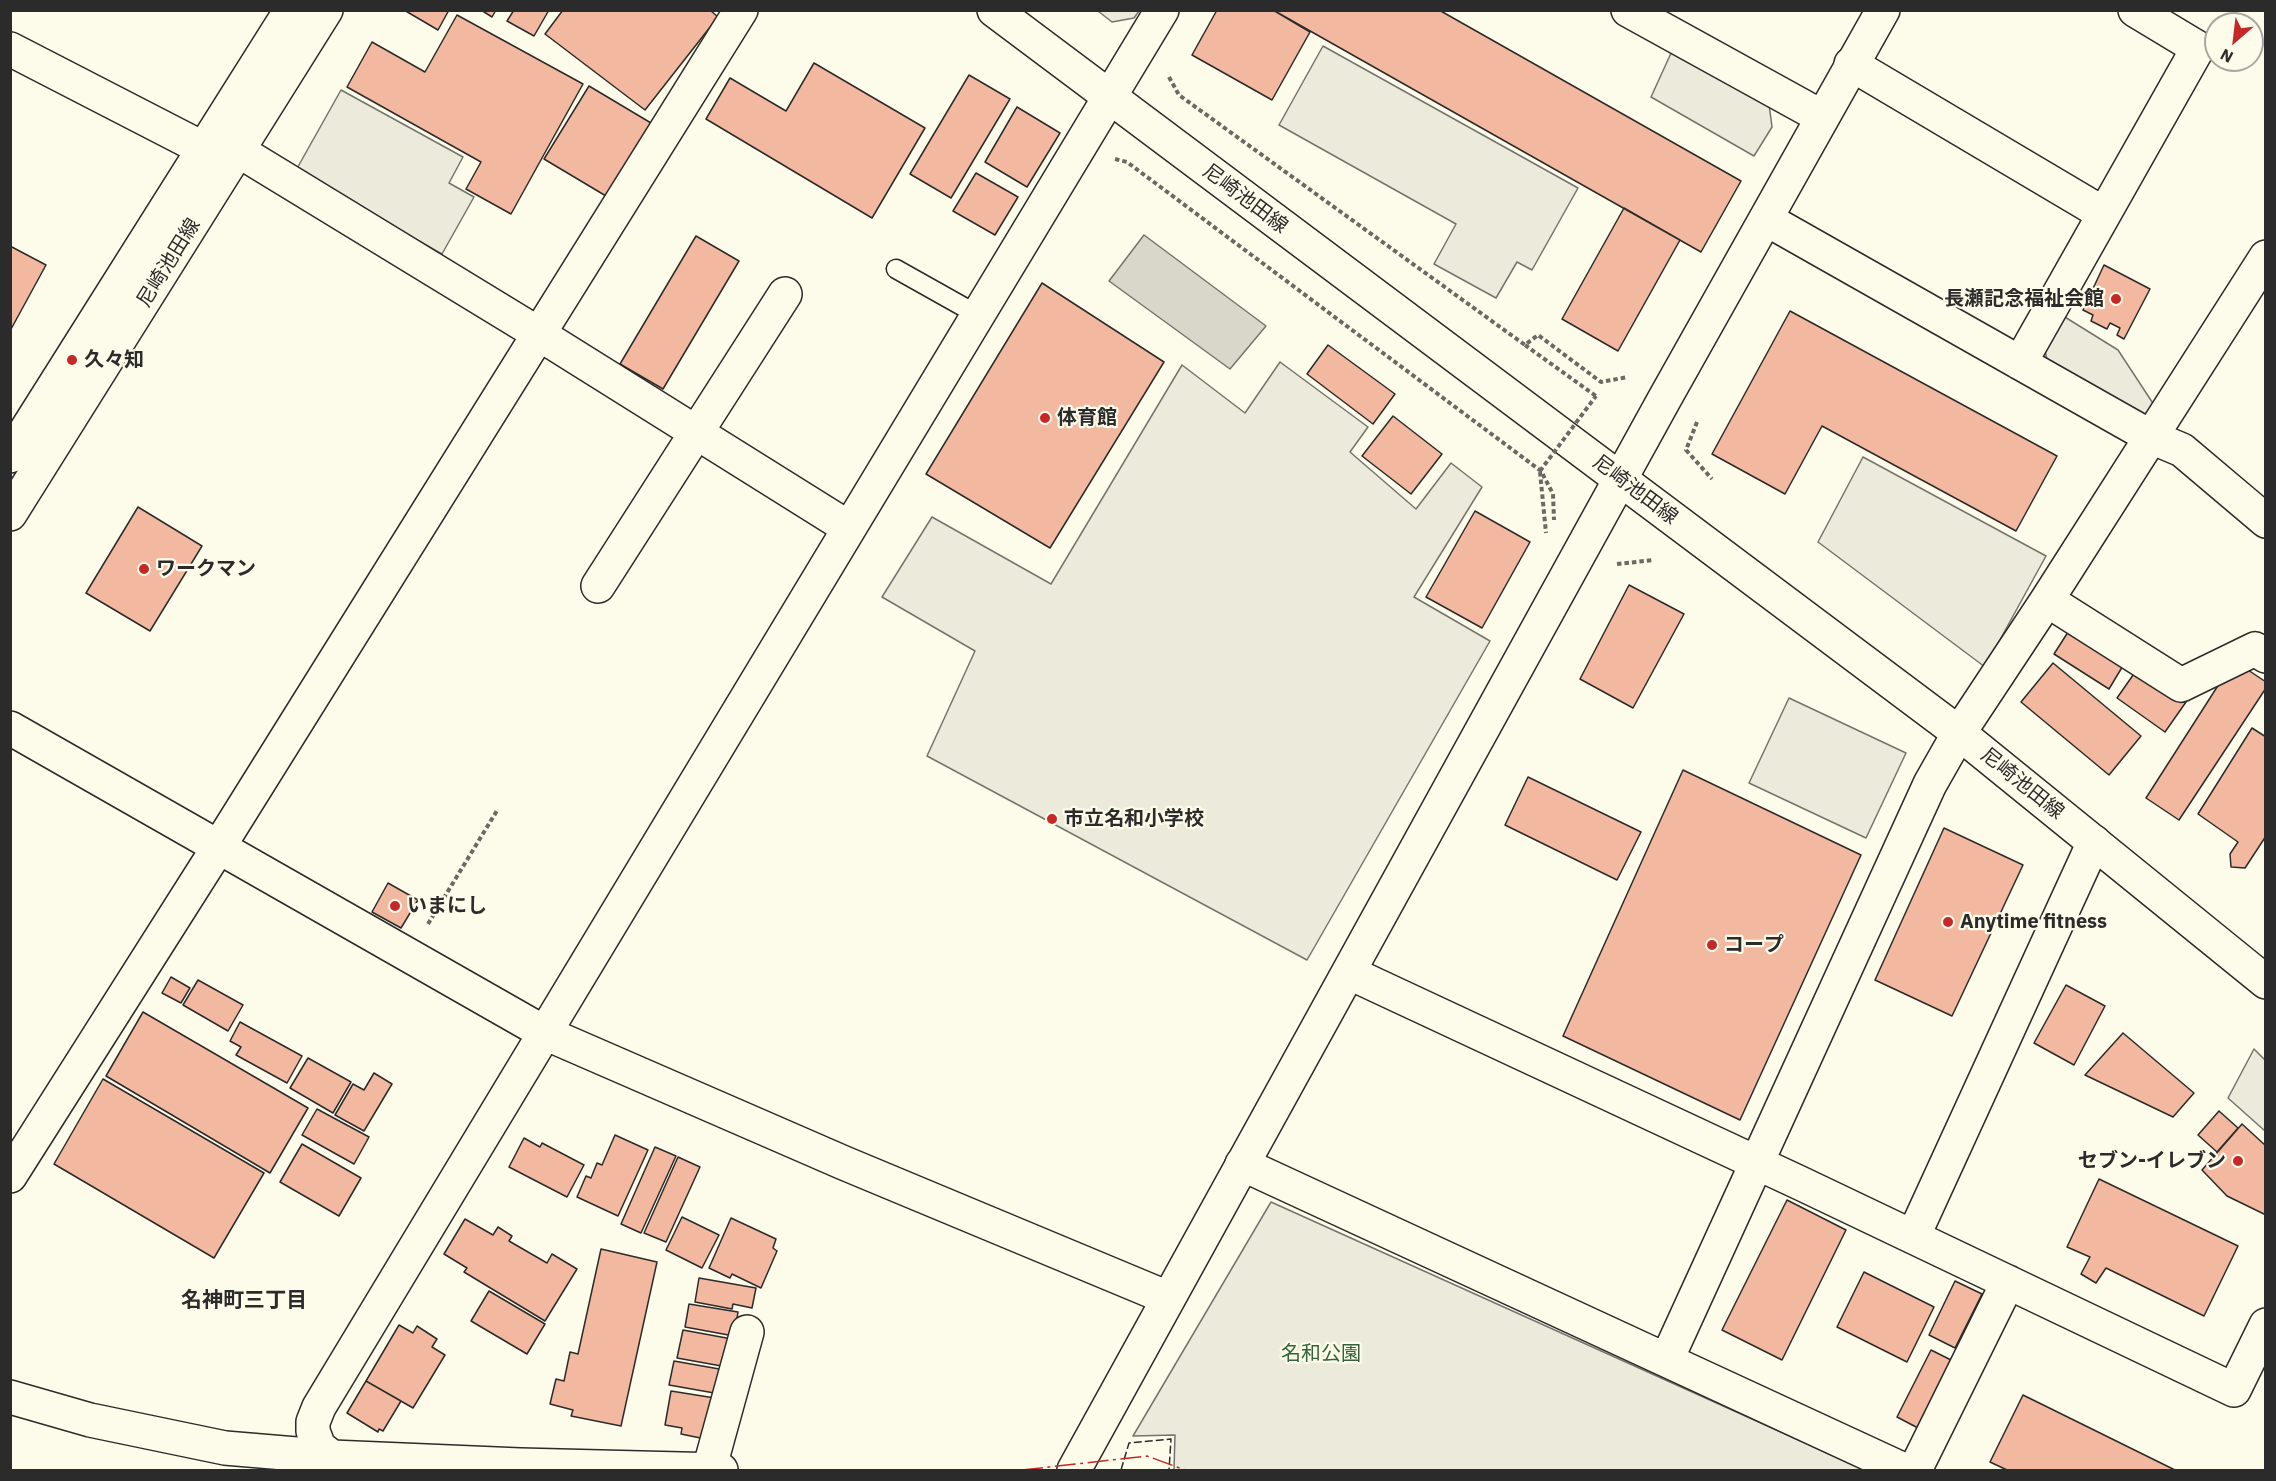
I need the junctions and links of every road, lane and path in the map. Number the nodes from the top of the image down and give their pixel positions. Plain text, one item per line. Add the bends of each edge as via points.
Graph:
1 (291, 10) edge
2 (326, 10) edge
3 (741, 10) edge
4 (994, 10) edge
5 (1162, 10) edge
6 (1628, 10) edge
7 (1883, 10) edge
8 (2135, 10) edge
9 (10, 49) edge
10 (1851, 64) junction
11 (1169, 77) dead end
12 (1108, 98) junction
13 (1822, 117) junction
14 (204, 149) junction
15 (239, 152) junction
16 (1106, 156) dead end
17 (2104, 214) junction
18 (1766, 219) junction
19 (2265, 257) edge
20 (896, 268) dead end
21 (785, 294) dead end
22 (978, 315) junction
23 (538, 334) junction
24 (1525, 345) junction
25 (2020, 363) junction
26 (1628, 376) dead end
27 (1699, 417) dead end
28 (697, 434) junction
29 (2151, 437) junction
30 (10, 456) edge
31 (1621, 479) junction
32 (1712, 479) dead end
33 (10, 514) edge
34 (2265, 521) edge
35 (1554, 527) dead end
36 (849, 528) junction
37 (1551, 533) dead end
38 (598, 586) dead end
39 (2047, 600) junction
40 (2265, 656) edge
41 (10, 728) edge
42 (1959, 733) junction
43 (498, 809) dead end
44 (2094, 842) junction
45 (218, 848) junction
46 (408, 956) junction
47 (1350, 973) junction
48 (2265, 982) edge
49 (545, 1034) junction
50 (1757, 1163) junction
51 (1242, 1164) junction
52 (10, 1176) edge
53 (1913, 1237) junction
54 (2008, 1282) junction
55 (1168, 1298) junction
56 (2265, 1325) edge
57 (747, 1332) dead end
58 (1667, 1359) junction
59 (10, 1397) edge
60 (332, 1457) junction
61 (709, 1470) edge
62 (721, 1470) edge
63 (1074, 1470) edge
64 (1904, 1470) edge
65 (1915, 1470) edge

1 - 14 street, 尼崎池田線
2 - 15 street, 尼崎池田線
3 - 23 street
4 - 12 street, 尼崎池田線
5 - 12 street
6 - 13 street
7 - 10 street
8 - 17 street via 2198,48
9 - 14 street
10 - 13 street
10 - 17 street
11 - 24 path via 1179,95
12 - 22 street
12 - 31 street, 尼崎池田線
13 - 18 street
14 - 30 street, 尼崎池田線
15 - 23 street
15 - 33 street, 尼崎池田線
16 - 35 path via 1127,162 1541,471 1552,494
17 - 25 street
18 - 25 street
18 - 31 street
19 - 29 street
20 - 22 lane
21 - 28 street
22 - 36 street
23 - 28 street
23 - 45 street
24 - 26 path via 1538,335 1601,381
24 - 37 path, bridge via 1596,396 1540,471 1547,540
25 - 29 street
27 - 32 path via 1686,450
28 - 36 street
28 - 38 street
29 - 34 street via 2182,450
29 - 39 street
31 - 42 street, 尼崎池田線
31 - 47 street
36 - 49 street
39 - 40 street via 2181,685 2255,649
39 - 42 street
41 - 45 street
42 - 44 street, 尼崎池田線
42 - 50 street via 1930,784
43 - 46 path
44 - 48 street, 尼崎池田線
44 - 53 street
45 - 46 street
45 - 52 street
46 - 49 street
47 - 50 street
47 - 51 street
49 - 55 street
49 - 60 street via 316,1414 315,1439
50 - 53 street
50 - 58 street
51 - 55 street
51 - 58 street
53 - 54 street
54 - 56 street via 2235,1390
54 - 65 street
55 - 63 street
57 - 61 street
58 - 64 street
59 - 60 street via 90,1420 225,1448
60 - 61 street
61 - 62 street

